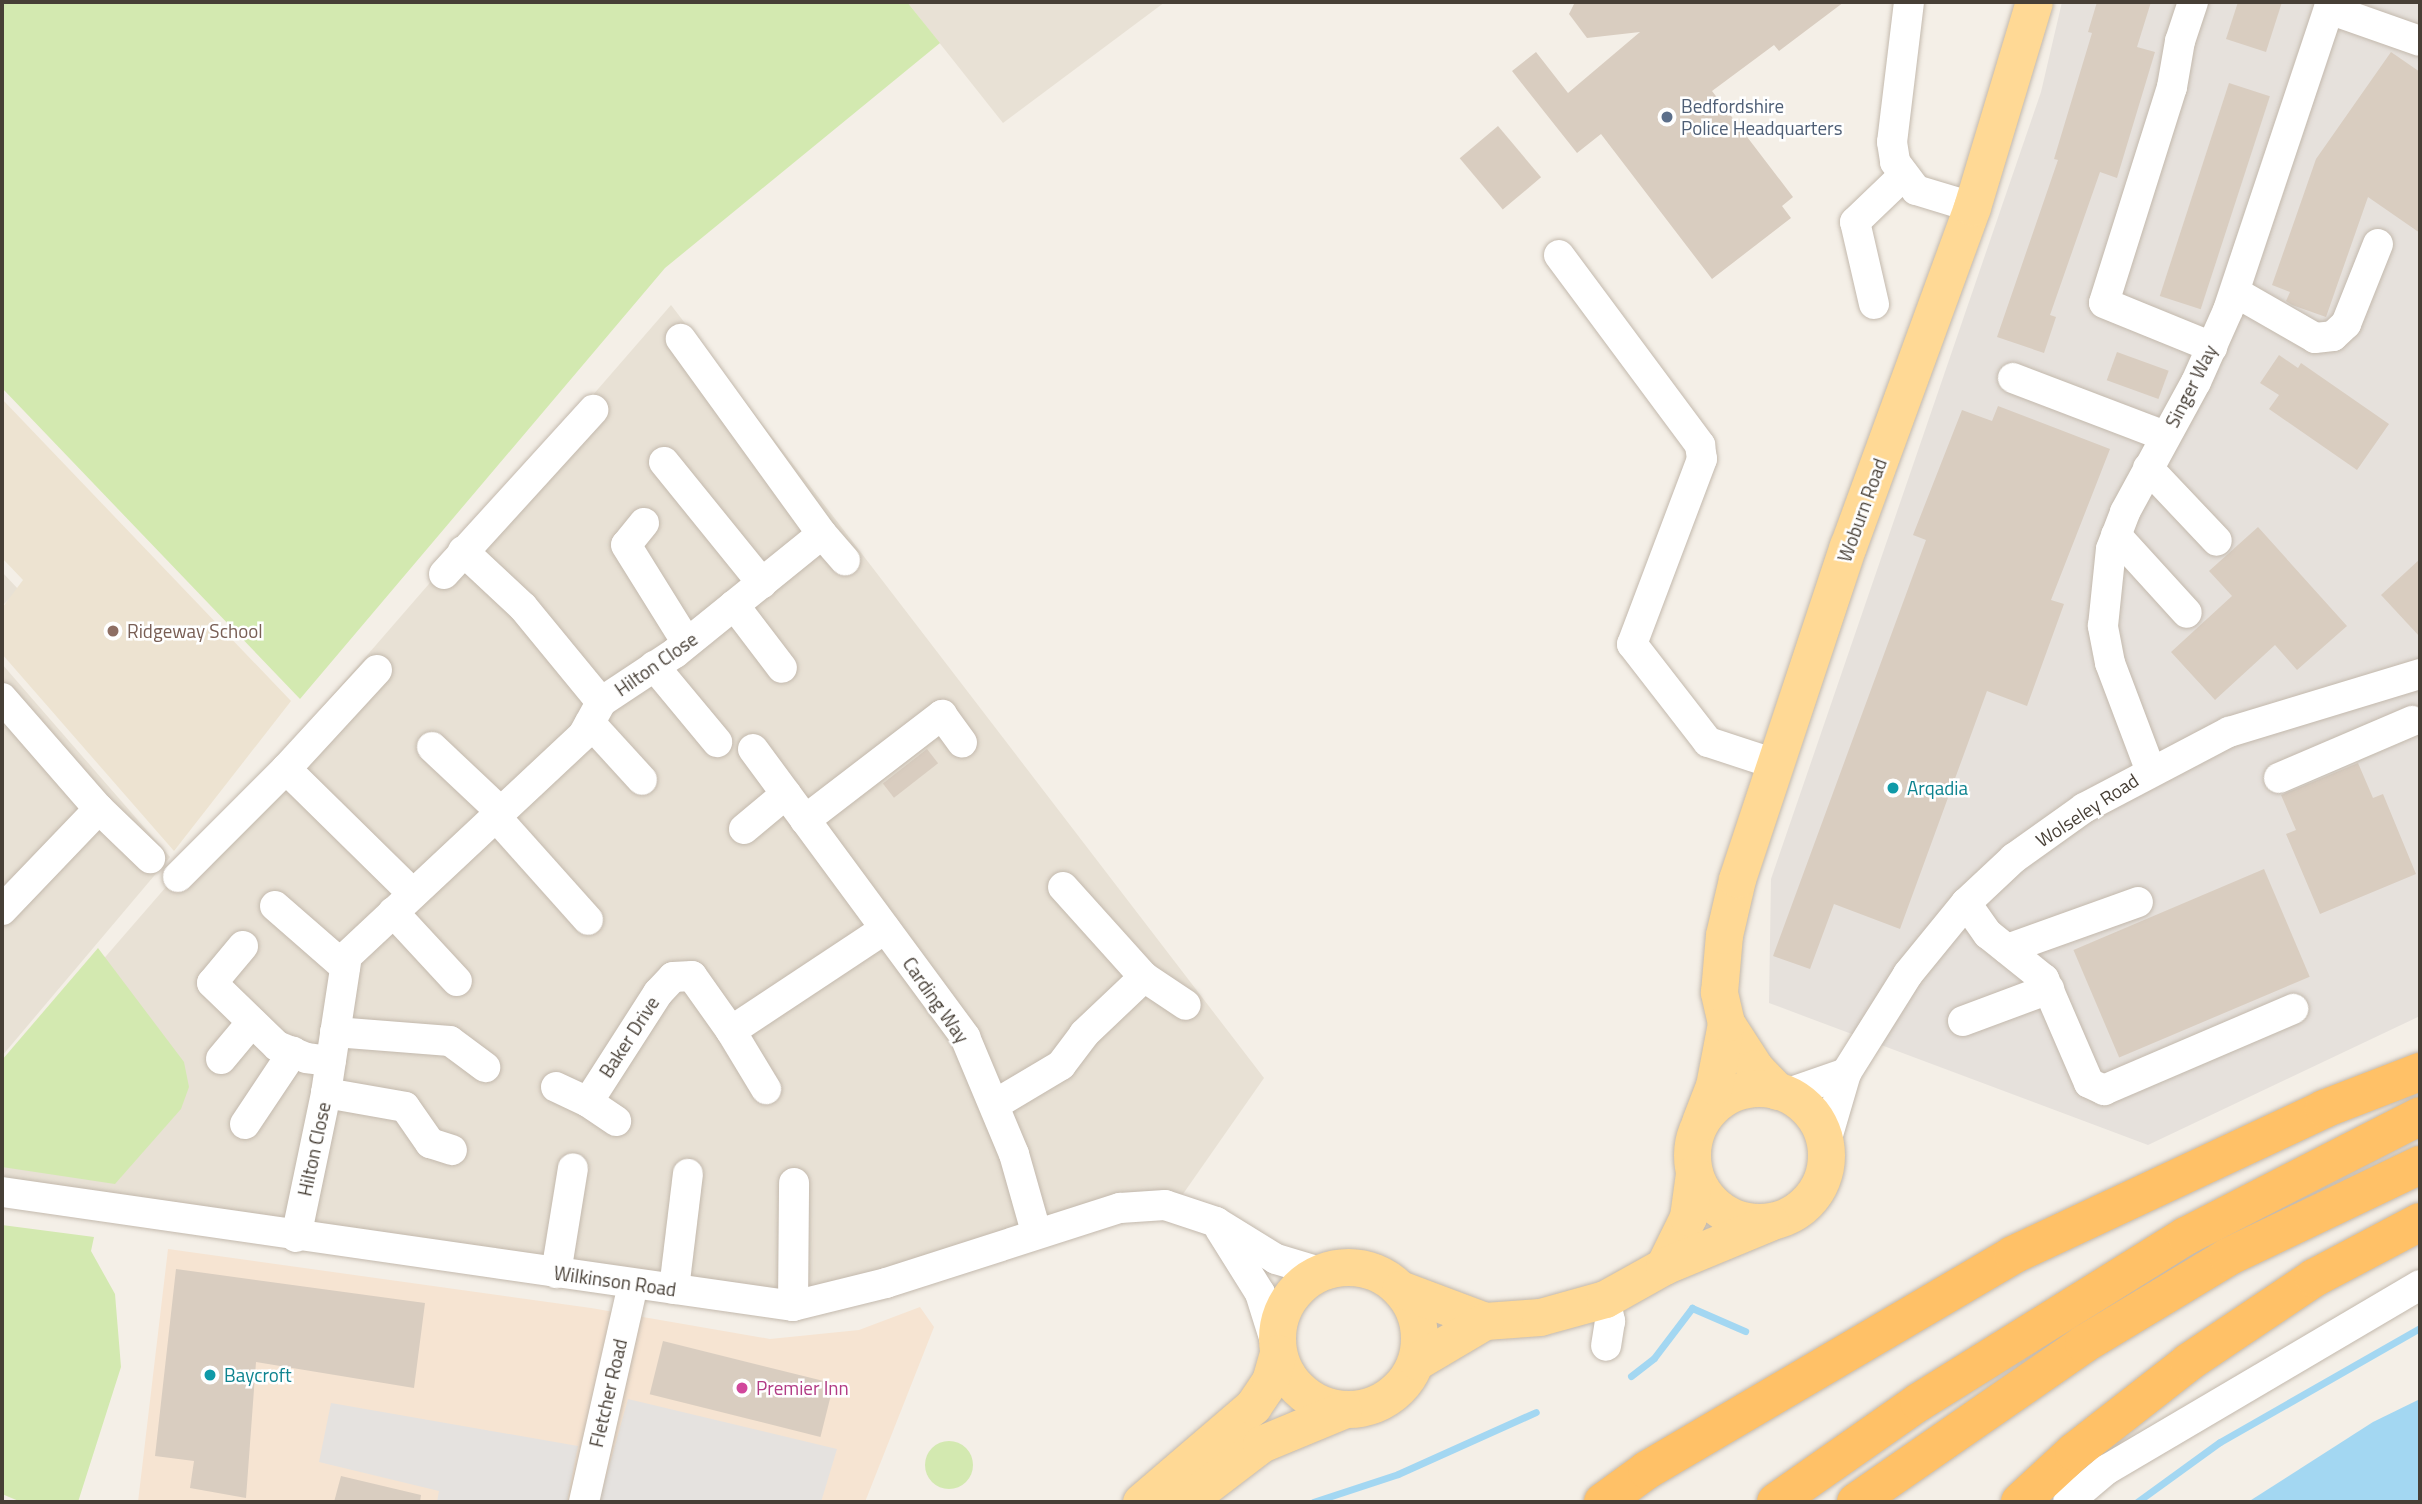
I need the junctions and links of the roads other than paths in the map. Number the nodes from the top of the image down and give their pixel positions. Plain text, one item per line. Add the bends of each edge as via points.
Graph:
1 (1909, 2) edge
2 (2034, 2) edge
3 (2193, 2) edge
4 (2330, 6) edge
5 (2420, 41) edge
6 (1902, 177) junction
7 (1972, 206) junction
8 (2378, 244) dead end
9 (1559, 255) dead end
10 (2235, 292) junction
11 (1874, 303) dead end
12 (681, 339) dead end
13 (2212, 347) junction
14 (2013, 378) dead end
15 (593, 410) dead end
16 (2165, 436) junction
17 (664, 462) dead end
18 (2148, 468) junction
19 (644, 523) dead end
20 (822, 534) junction
21 (2116, 535) junction
22 (2217, 541) dead end
23 (463, 551) junction
24 (845, 560) dead end
25 (444, 574) dead end
26 (762, 583) junction
27 (734, 605) junction
28 (2188, 613) dead end
29 (687, 643) junction
30 (654, 666) junction
31 (782, 668) dead end
32 (377, 670) dead end
33 (2420, 674) edge
34 (2387, 682) junction
35 (2, 698) edge
36 (596, 713) junction
37 (2416, 727) edge
38 (717, 742) dead end
39 (962, 743) dead end
40 (432, 747) dead end
41 (752, 749) dead end
42 (1775, 764) junction
43 (286, 769) junction
44 (2150, 769) junction
45 (2279, 778) dead end
46 (642, 780) dead end
47 (786, 794) junction
48 (99, 809) junction
49 (498, 814) junction
50 (805, 820) junction
51 (744, 829) dead end
52 (150, 858) dead end
53 (178, 877) dead end
54 (1063, 887) dead end
55 (1966, 902) junction
56 (2138, 902) dead end
57 (403, 903) junction
58 (275, 906) dead end
59 (2, 910) edge
60 (588, 920) dead end
61 (885, 929) junction
62 (243, 946) dead end
63 (2007, 949) junction
64 (345, 967) junction
65 (1144, 977) junction
66 (457, 981) dead end
67 (2049, 989) junction
68 (1186, 1005) dead end
69 (2293, 1009) dead end
70 (1963, 1021) dead end
71 (252, 1022) junction
72 (1726, 1023) junction
73 (732, 1031) junction
74 (333, 1047) junction
75 (293, 1052) junction
76 (221, 1059) dead end
77 (485, 1067) dead end
78 (2420, 1072) edge
79 (1846, 1073) junction
80 (556, 1087) dead end
81 (766, 1089) dead end
82 (1782, 1092) junction
83 (326, 1093) junction
84 (588, 1102) junction
85 (994, 1105) junction
86 (2420, 1116) edge
87 (616, 1122) dead end
88 (1700, 1122) junction
89 (245, 1124) dead end
90 (1825, 1144) junction
91 (452, 1150) dead end
92 (2420, 1165) edge
93 (573, 1168) dead end
94 (1694, 1172) junction
95 (688, 1174) dead end
96 (794, 1183) dead end
97 (2, 1192) edge
98 (1770, 1221) junction
99 (1216, 1222) junction
100 (2420, 1222) edge
101 (1037, 1232) junction
102 (296, 1237) junction
103 (1664, 1266) junction
104 (1320, 1272) junction
105 (556, 1273) junction
106 (633, 1284) junction
107 (2420, 1285) edge
108 (674, 1289) junction
109 (1400, 1289) junction
110 (1605, 1299) junction
111 (793, 1306) junction
112 (1485, 1321) junction
113 (1606, 1346) dead end
114 (1277, 1348) junction
115 (1417, 1361) junction
116 (1343, 1410) junction
117 (584, 1502) edge
118 (1141, 1502) edge
119 (1185, 1502) edge
120 (1604, 1502) edge
121 (1776, 1502) edge
122 (1856, 1502) edge
123 (2020, 1502) edge
124 (2068, 1502) edge

1 - 6 street via 1892,142
2 - 7 main road, Woburn Road
3 - 13 street via 2172,87 2104,303
4 - 5 street
4 - 10 street, Singer Way
6 - 7 street via 1916,190
6 - 11 street via 1856,222
7 - 42 main road, Woburn Road via 1848,546
8 - 10 street via 2346,324 2333,336 2315,338
9 - 42 street via 1700,444 1702,459 1632,644 1708,742
10 - 13 street, Singer Way
12 - 20 street
13 - 16 street, Singer Way
14 - 16 street
15 - 23 street
16 - 18 street, Singer Way
17 - 26 street
18 - 21 street, Singer Way
18 - 22 street
19 - 29 street via 626,545
20 - 24 street
20 - 26 street, Hilton Close
21 - 28 street
21 - 44 street, Singer Way via 2105,587 2104,626 2120,696
23 - 25 street
23 - 36 street via 523,607
26 - 27 street, Hilton Close
27 - 29 street, Hilton Close
27 - 31 street
29 - 30 street, Hilton Close
30 - 36 street, Hilton Close
30 - 38 street
32 - 43 street
33 - 34 street, Wolseley Road
34 - 37 street
34 - 44 street, Wolseley Road via 2229,732
35 - 48 street
36 - 46 street
36 - 49 street, Hilton Close via 583,735
37 - 45 street
39 - 50 street via 942,715
40 - 49 street
41 - 47 street, Carding Way
42 - 72 main road, Woburn Road via 1737,879 1724,935 1719,992
43 - 53 street
43 - 57 street
44 - 55 street, Wolseley Road via 2084,808 2014,858
47 - 50 street, Carding Way
47 - 51 street
48 - 52 street
48 - 59 street
49 - 57 street, Hilton Close
49 - 60 street
50 - 61 street, Carding Way
54 - 65 street
55 - 63 street via 1988,934
55 - 79 street, Wolseley Road via 1908,974
56 - 63 street
57 - 64 street, Hilton Close via 346,956
57 - 66 street
58 - 64 street
61 - 73 street
61 - 85 street, Carding Way via 965,1037
62 - 71 street via 212,983
63 - 67 street via 2044,979
64 - 74 street, Hilton Close
65 - 68 street
65 - 85 street via 1084,1034 1061,1065
67 - 69 street via 2089,1083 2105,1090
67 - 70 street
71 - 75 street via 277,1046
71 - 76 street
72 - 82 main road, Woburn Road via 1755,1068
72 - 88 main road, Woburn Road via 1714,1086
73 - 81 street, Baker Drive
73 - 84 street, Baker Drive via 692,976 673,977 657,993
74 - 75 street
74 - 77 street via 450,1041
74 - 83 street, Hilton Close
75 - 89 street
78 - 120 highway via 2324,1109 2013,1255 1647,1470
79 - 82 street
79 - 90 street, Wolseley Road
80 - 84 street
82 - 88 main road via 1755,1088 1733,1093 1714,1104
82 - 90 main road via 1812,1114
83 - 91 street via 405,1107 430,1143
83 - 102 street, Hilton Close
84 - 87 street
85 - 101 street, Carding Way
86 - 121 highway via 2186,1236 1919,1402
88 - 94 main road via 1694,1138
90 - 98 main road via 1819,1185 1798,1208
92 - 122 highway via 2228,1257 2084,1344
93 - 105 street
94 - 98 main road via 1702,1191 1723,1211 1750,1222
94 - 103 main road via 1688,1217
95 - 108 street
96 - 111 street
97 - 102 street, Wilkinson Road
98 - 103 main road
99 - 101 street, Wilkinson Road via 1165,1205 1119,1208
99 - 104 street, Wilkinson Road via 1276,1259
99 - 114 street via 1260,1293
100 - 123 highway via 2314,1278 2189,1362 2074,1452
101 - 111 street, Wilkinson Road via 886,1283
102 - 105 street, Wilkinson Road
103 - 110 main road
104 - 109 main road via 1363,1268
104 - 114 main road via 1287,1301
105 - 106 street, Wilkinson Road
106 - 108 street, Wilkinson Road
106 - 117 street, Fletcher Road
107 - 124 street via 2106,1469
108 - 111 street, Wilkinson Road
109 - 112 main road
109 - 115 main road via 1418,1322
110 - 112 main road via 1541,1317
110 - 113 street via 1609,1321
112 - 115 main road
114 - 116 main road via 1286,1375 1301,1393 1321,1405
114 - 118 main road via 1270,1381 1253,1406
115 - 116 main road via 1406,1381 1388,1398 1367,1408
116 - 119 main road via 1261,1444

